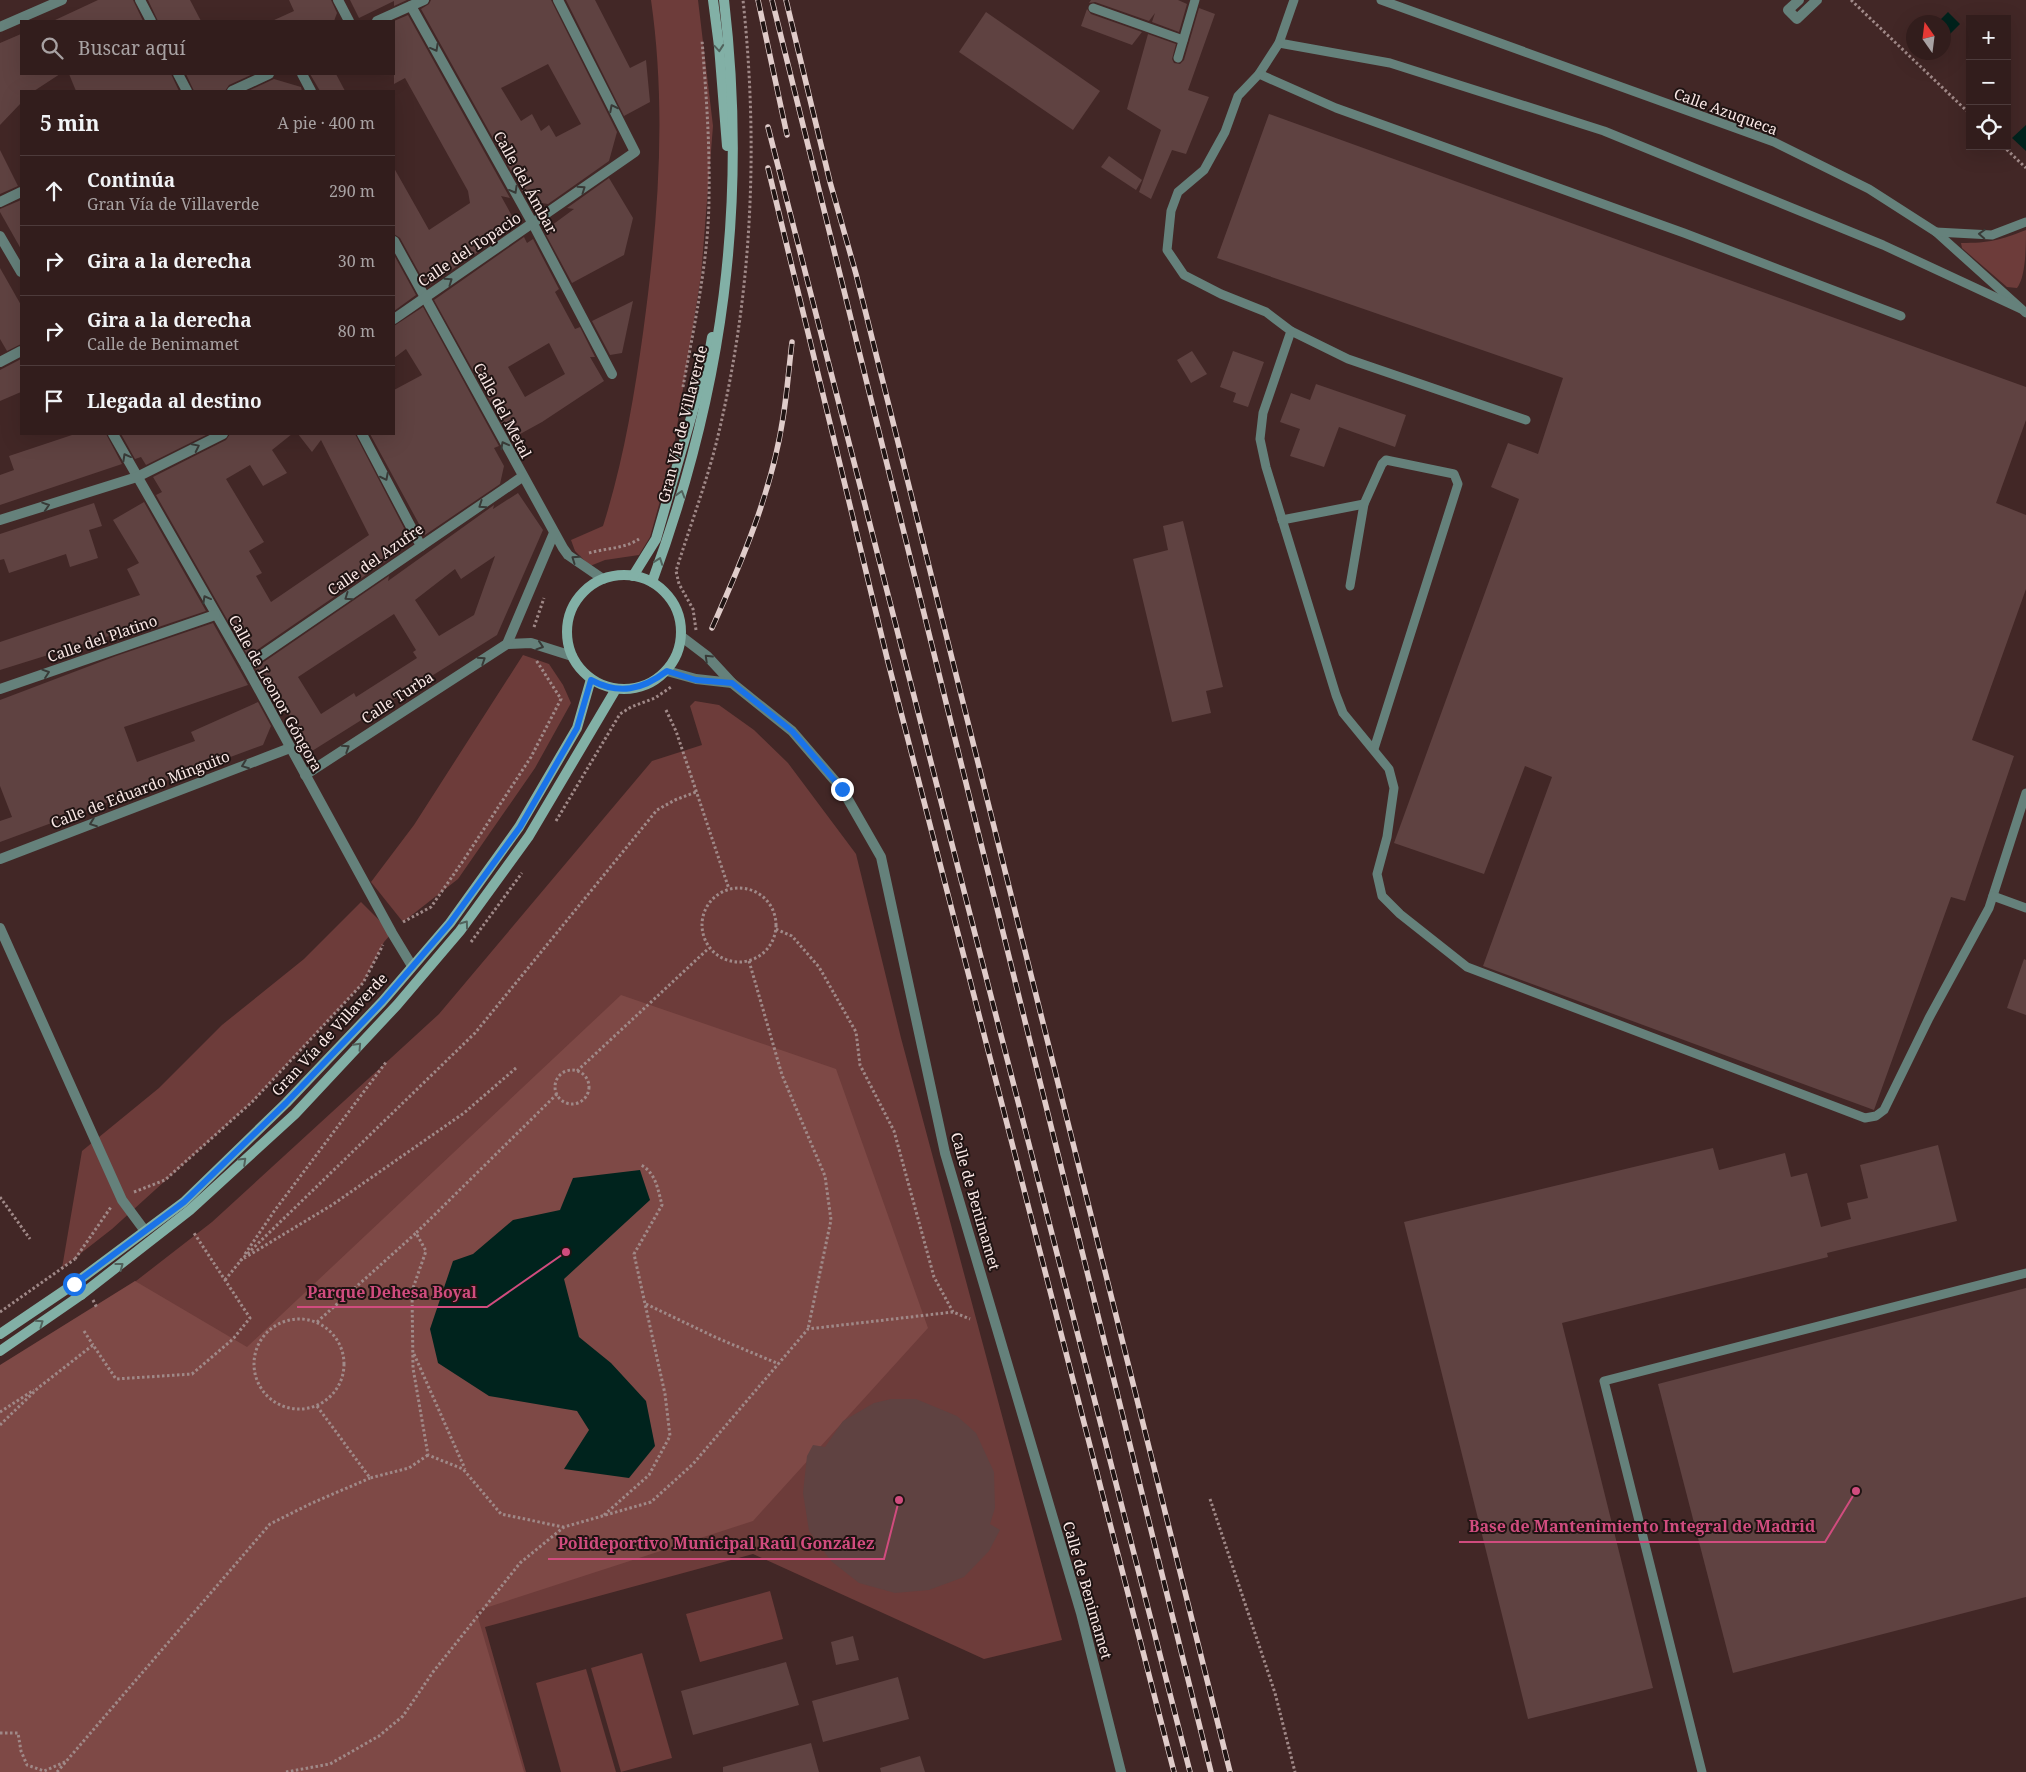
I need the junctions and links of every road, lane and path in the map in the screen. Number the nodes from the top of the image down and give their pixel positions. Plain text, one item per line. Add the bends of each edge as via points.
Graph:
1 (62, 0) edge
2 (140, 0) edge
3 (338, 0) edge
4 (424, 0) edge
5 (558, 0) edge
6 (713, 0) edge
7 (724, 0) edge
8 (1195, 0) edge
9 (1294, 0) edge
10 (1381, 0) edge
11 (1799, 0) edge
12 (1818, 0) edge
13 (1851, 0) edge
14 (411, 6) junction
15 (1093, 8) dead end
16 (150, 20) edge
17 (348, 20) edge
18 (379, 20) edge
19 (0, 27) edge
20 (702, 35) dead end
21 (1183, 40) junction
22 (1279, 43) junction
23 (1178, 58) dead end
24 (1260, 74) junction
25 (179, 75) edge
26 (267, 75) edge
27 (303, 75) edge
28 (186, 90) edge
29 (234, 90) edge
30 (310, 90) edge
31 (1966, 110) edge
32 (2007, 150) edge
33 (2026, 168) edge
34 (20, 192) edge
35 (0, 202) edge
36 (2026, 222) edge
37 (533, 224) junction
38 (1936, 232) junction
39 (0, 236) edge
40 (395, 243) edge
41 (20, 270) edge
42 (425, 298) junction
43 (2024, 311) edge
44 (1901, 316) dead end
45 (395, 318) edge
46 (1291, 331) junction
47 (20, 352) edge
48 (0, 362) edge
49 (612, 374) dead end
50 (682, 396) dead end
51 (1526, 420) dead end
52 (114, 435) edge
53 (221, 435) edge
54 (363, 435) edge
55 (137, 476) junction
56 (522, 477) junction
57 (1364, 504) junction
58 (0, 520) edge
59 (1282, 520) junction
60 (554, 533) junction
61 (642, 538) dead end
62 (684, 545) dead end
63 (420, 546) junction
64 (568, 555) junction
65 (633, 576) junction
66 (603, 579) junction
67 (652, 582) junction
68 (1350, 586) dead end
69 (547, 589) dead end
70 (215, 615) junction
71 (534, 627) dead end
72 (682, 637) junction
73 (696, 638) dead end
74 (506, 644) junction
75 (572, 656) junction
76 (536, 660) dead end
77 (246, 666) junction
78 (667, 671) junction
79 (591, 680) junction
80 (732, 683) junction
81 (0, 689) edge
82 (616, 689) junction
83 (666, 710) dead end
84 (290, 748) junction
85 (1374, 749) junction
86 (305, 775) junction
87 (696, 792) junction
88 (2026, 793) edge
89 (0, 859) edge
90 (729, 889) junction
91 (1993, 896) junction
92 (2026, 908) edge
93 (403, 922) dead end
94 (0, 928) edge
95 (776, 930) junction
96 (384, 942) dead end
97 (709, 948) junction
98 (749, 961) junction
99 (412, 966) junction
100 (387, 1061) dead end
101 (516, 1068) dead end
102 (577, 1071) junction
103 (557, 1094) junction
104 (641, 1164) dead end
105 (132, 1192) dead end
106 (0, 1197) edge
107 (111, 1207) dead end
108 (145, 1231) junction
109 (194, 1233) dead end
110 (416, 1233) junction
111 (30, 1239) dead end
112 (241, 1260) junction
113 (2026, 1274) edge
114 (225, 1280) junction
115 (646, 1303) junction
116 (0, 1312) edge
117 (953, 1312) junction
118 (970, 1319) dead end
119 (317, 1322) junction
120 (808, 1330) junction
121 (84, 1331) dead end
122 (0, 1334) edge
123 (93, 1345) junction
124 (0, 1351) edge
125 (413, 1352) junction
126 (779, 1364) junction
127 (49, 1380) junction
128 (317, 1406) junction
129 (0, 1412) edge
130 (0, 1425) edge
131 (428, 1455) junction
132 (466, 1472) junction
133 (370, 1478) junction
134 (1210, 1499) dead end
135 (601, 1516) junction
136 (564, 1528) junction
137 (0, 1733) edge
138 (66, 1762) junction
139 (57, 1772) edge
140 (286, 1772) edge
141 (1121, 1772) edge
142 (1295, 1772) edge
143 (1702, 1772) edge

1 - 19 street
2 - 16 street
3 - 17 street
4 - 14 street
37 -> 5 street, Calle del Topacio via 635,152
6 -> 65 street, Gran Vía de Villaverde via 728,166 724,252 709,355 656,540
67 -> 7 street, Gran Vía de Villaverde via 695,446 716,354 730,253 734,166
8 - 21 lane
9 - 22 lane
10 - 38 lane, Calle Azuqueca via 1774,142 1869,189
11 - 12 street via 1788,10 1797,19
13 - 31 path
14 - 18 street
14 -> 37 street, Calle del Ámbar
15 - 21 lane
20 - 50 path via 710,197 702,276
21 - 23 lane
22 - 24 lane
22 - 43 lane via 1390,63 1604,131 1883,245
24 - 44 lane via 1336,108 1684,233
24 - 46 lane via 1238,96 1204,170 1178,192 1171,211 1166,250 1184,275 1266,312
25 - 28 street
26 - 29 street
27 - 30 street
32 - 33 path
34 - 35 street
36 -> 38 lane via 1992,235
42 -> 37 street, Calle del Topacio
37 - 49 street, Calle del Ámbar
38 - 43 lane, Calle Azuqueca
39 - 41 street
40 - 42 street, Calle del Metal
42 - 45 street, Calle del Topacio
56 -> 42 street, Calle del Metal
46 - 51 lane via 1348,359
46 - 59 lane via 1263,413 1260,439
47 - 48 street
55 -> 52 street, Calle de Leonor Góngora
55 -> 53 street
54 -> 63 street
58 -> 55 street
70 -> 55 street, Calle de Leonor Góngora
56 - 60 street, Calle del Metal
56 -> 63 street, Calle del Azufre
57 - 59 lane
57 - 68 lane
57 - 85 lane via 1386,460 1454,474 1458,479
59 - 85 lane via 1336,695 1344,713
60 - 64 street, Calle del Metal
60 - 74 street
61 - 64 path via 628,546
62 - 73 path via 676,576 693,609
63 -> 77 street, Calle del Azufre
66 -> 64 street, Calle del Metal
65 - 66 street
65 - 67 street
66 - 75 street via 587,588 575,602 567,629
67 - 72 street via 675,605
69 - 71 path
70 - 77 street, Calle de Leonor Góngora
81 -> 70 street, Calle del Platino
72 - 78 street via 677,655
80 -> 72 street, Calle de Benimamet via 707,656
74 -> 75 street via 531,643
86 -> 74 street, Calle Turba
75 - 79 street
76 - 93 path via 561,699 548,727 500,806 431,907
77 - 84 street, Calle de Leonor Góngora
78 - 80 street via 696,680
78 - 82 street via 635,689
79 - 82 street
79 - 99 street, Gran Vía de Villaverde via 577,728 520,827 450,923
80 - 141 street, Calle de Benimamet via 792,731 842,789 881,857 945,1153 1081,1613
124 -> 82 street, Gran Vía de Villaverde, bridge via 81,1295 211,1191 295,1114 397,1005 460,931 529,836
83 - 87 path
84 - 86 street, Calle de Leonor Góngora
84 -> 89 street, Calle de Eduardo Minguito
85 - 91 lane via 1389,769 1394,788 1387,837 1377,874 1382,896 1467,967 1865,1118 1884,1110
86 - 99 street, Calle de Leonor Góngora
87 - 90 path
87 - 112 path via 657,810 475,1033
88 - 91 lane
90 - 95 path via 747,889 763,897 776,917
90 - 97 path via 718,894 703,914 701,926
91 - 92 lane
94 - 108 street via 122,1200
95 - 98 path via 767,950
95 - 117 path via 792,936 819,966 856,1032 860,1065 894,1131 934,1277
96 - 105 path via 363,983 252,1102 165,1180
97 - 98 path via 727,961
97 - 102 path
98 - 120 path via 782,1075 825,1176 831,1220
99 - 108 street, Gran Vía de Villaverde via 286,1103 184,1202
100 - 112 path via 274,1210
101 - 112 path via 448,1124 332,1205
102 - 103 path via 561,1074 555,1084
102 - 103 path via 588,1082 585,1098 570,1104
103 - 110 path
104 - 115 path via 648,1168 656,1182 662,1205 634,1254
106 - 111 path
107 - 116 path, bridge via 75,1259
108 - 122 street, Gran Vía de Villaverde, bridge
109 - 114 path
110 - 119 path
110 - 125 path via 426,1251 412,1291
112 - 114 path
113 - 143 lane via 1604,1380
114 - 123 path via 250,1318 233,1339 192,1374 116,1379
115 - 126 path
115 - 135 path via 670,1436 649,1475
117 - 118 path
117 - 120 path
119 - 128 path via 339,1342 344,1372 330,1398
119 - 128 path via 287,1320 274,1326 259,1343 253,1364 259,1386 274,1402 295,1409
120 - 126 path
121 - 123 path
123 - 127 path
125 - 131 path
125 - 132 path
126 - 135 path via 693,1464 651,1502
127 - 129 path
127 - 130 path
128 - 133 path
131 - 132 path
131 - 133 path via 409,1468
132 - 136 path via 501,1514
133 - 138 path via 270,1524
134 - 142 path via 1275,1693
135 - 136 path
136 - 140 path via 520,1562 433,1672 403,1716 379,1736 330,1764
137 - 138 path via 18,1733 27,1765 44,1771
138 - 139 path

